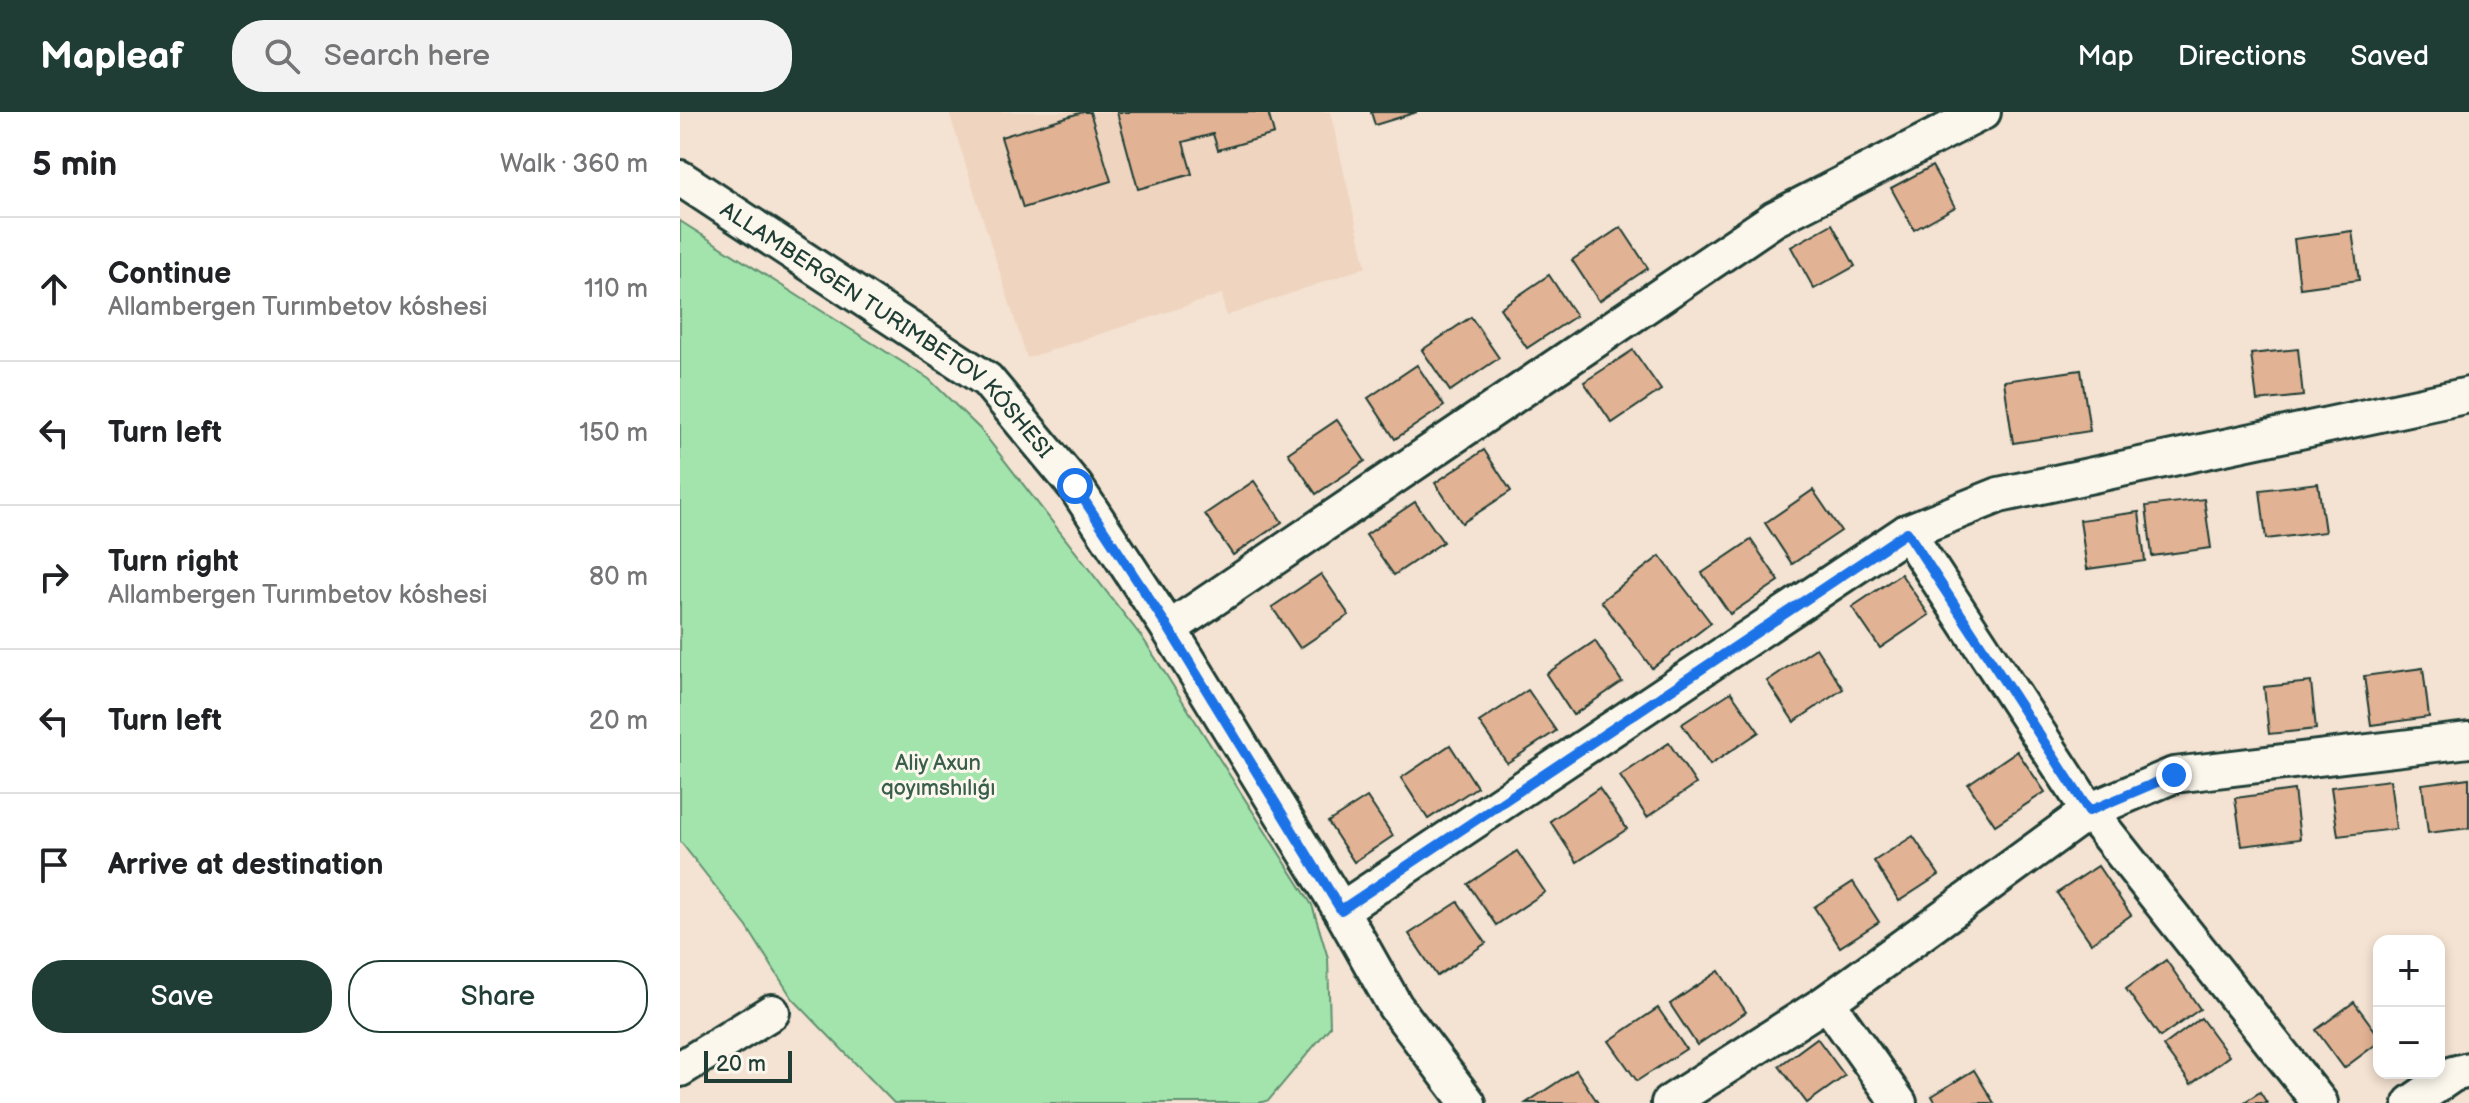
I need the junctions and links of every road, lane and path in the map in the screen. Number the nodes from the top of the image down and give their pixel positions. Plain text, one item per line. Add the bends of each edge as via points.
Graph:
1 (1983, 112) edge
2 (680, 178) edge
3 (2469, 395) edge
4 (1907, 532) junction
5 (1169, 629) junction
6 (2469, 740) edge
7 (2089, 811) junction
8 (1341, 910) junction
9 (1827, 1002) junction
10 (772, 1012) dead end
11 (680, 1069) edge
12 (2469, 1070) edge
13 (1468, 1103) edge
14 (1669, 1103) edge
15 (1899, 1103) edge
16 (2320, 1103) edge
17 (2411, 1103) edge

1 - 5 street via 1774,219
2 - 5 street via 987,380 1075,486
3 - 4 street via 1999,495
4 - 7 street
4 - 8 street
5 - 8 street
6 - 7 street via 2174,775
7 - 9 street
7 - 16 street
8 - 13 street via 1395,1006
9 - 14 street
9 - 15 street
10 - 11 street
12 - 17 street via 2453,1074

